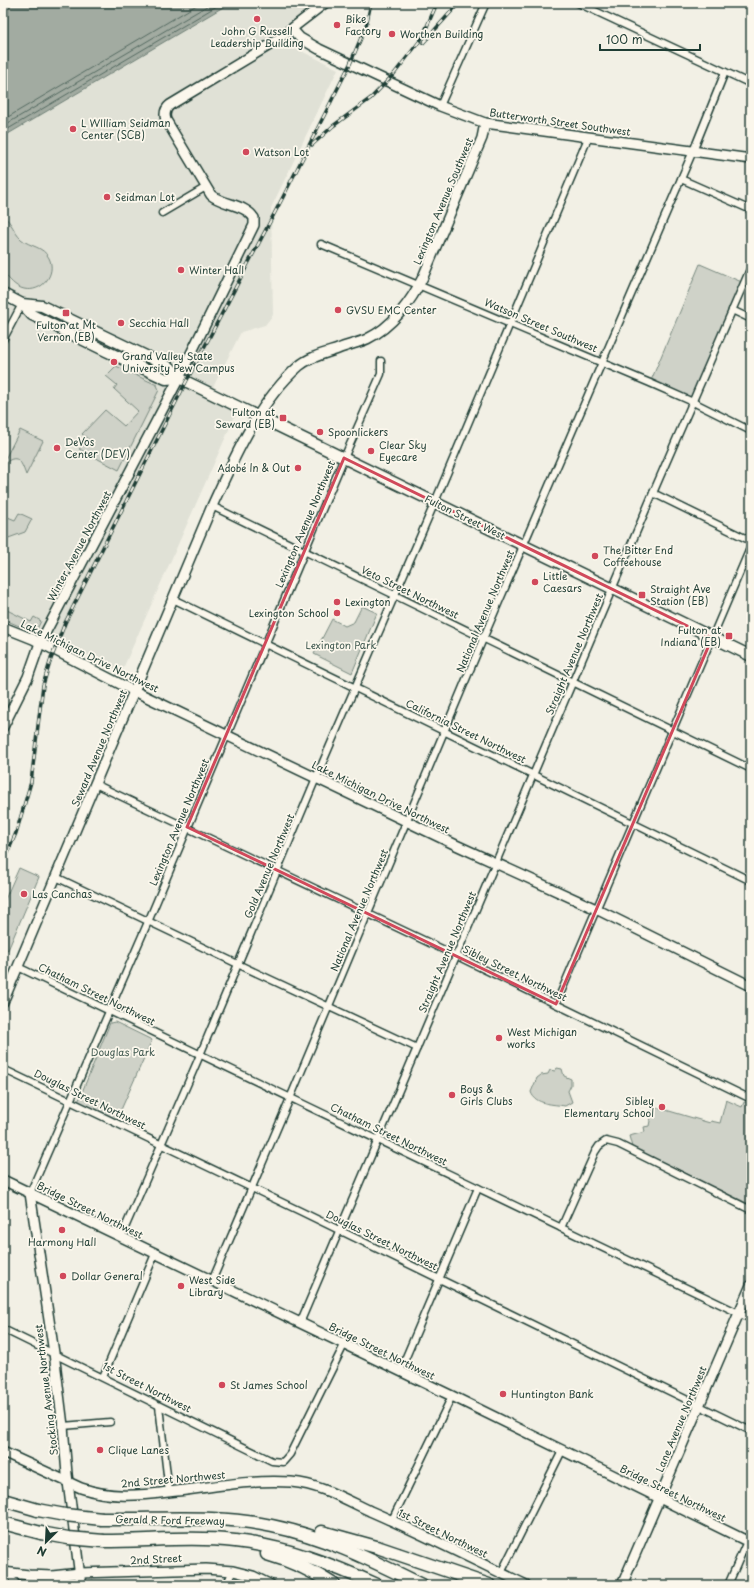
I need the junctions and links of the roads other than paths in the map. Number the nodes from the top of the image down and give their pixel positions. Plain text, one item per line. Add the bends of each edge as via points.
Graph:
1 (325, 3) edge
2 (486, 3) edge
3 (578, 3) edge
4 (596, 3) edge
5 (593, 10) junction
6 (292, 29) junction
7 (725, 72) junction
8 (751, 84) edge
9 (440, 106) junction
10 (485, 124) junction
11 (588, 138) junction
12 (693, 151) junction
13 (751, 159) edge
14 (681, 179) junction
15 (206, 187) junction
16 (751, 210) edge
17 (162, 213) dead end
18 (321, 244) dead end
19 (751, 266) edge
20 (419, 286) junction
21 (3, 294) edge
22 (22, 304) junction
23 (732, 310) junction
24 (751, 319) edge
25 (510, 323) junction
26 (3, 340) edge
27 (381, 361) dead end
28 (601, 363) junction
29 (179, 378) junction
30 (693, 402) junction
31 (258, 416) junction
32 (751, 431) edge
33 (344, 458) junction
34 (653, 493) junction
35 (435, 502) junction
36 (212, 506) junction
37 (751, 541) edge
38 (524, 546) junction
39 (751, 546) edge
40 (305, 551) junction
41 (612, 590) junction
42 (394, 595) junction
43 (173, 599) junction
44 (3, 627) edge
45 (712, 638) junction
46 (484, 639) junction
47 (40, 643) junction
48 (266, 645) junction
49 (751, 656) edge
50 (572, 682) junction
51 (355, 688) junction
52 (135, 692) junction
53 (3, 726) edge
54 (672, 730) junction
55 (444, 732) junction
56 (227, 735) junction
57 (751, 769) edge
58 (534, 775) junction
59 (316, 778) junction
60 (95, 784) junction
61 (406, 822) junction
62 (632, 823) junction
63 (187, 827) junction
64 (496, 863) junction
65 (278, 870) junction
66 (56, 877) junction
67 (751, 881) edge
68 (596, 909) junction
69 (367, 913) junction
70 (148, 922) junction
71 (457, 956) junction
72 (238, 964) junction
73 (18, 968) junction
74 (751, 986) edge
75 (3, 1002) edge
76 (556, 1004) junction
77 (328, 1007) junction
78 (109, 1011) junction
79 (417, 1048) junction
80 (200, 1055) junction
81 (3, 1069) edge
82 (290, 1098) junction
83 (751, 1099) edge
84 (71, 1101) junction
85 (378, 1140) junction
86 (161, 1145) junction
87 (3, 1180) edge
88 (251, 1188) junction
89 (478, 1188) junction
90 (30, 1193) junction
91 (751, 1210) edge
92 (562, 1228) junction
93 (340, 1231) junction
94 (121, 1237) junction
95 (155, 1254) junction
96 (438, 1279) junction
97 (212, 1281) junction
98 (751, 1284) edge
99 (738, 1313) junction
100 (751, 1319) edge
101 (300, 1323) junction
102 (3, 1329) edge
103 (344, 1345) junction
104 (54, 1353) junction
105 (400, 1371) junction
106 (103, 1377) junction
107 (452, 1396) junction
108 (159, 1406) junction
109 (698, 1406) junction
110 (110, 1422) dead end
111 (63, 1426) junction
112 (751, 1431) edge
113 (562, 1451) junction
114 (3, 1452) edge
115 (282, 1481) joint
116 (69, 1483) junction
117 (170, 1492) junction
118 (660, 1498) junction
119 (3, 1500) edge
120 (199, 1518) junction
121 (392, 1520) junction
122 (3, 1523) edge
123 (750, 1539) edge
124 (203, 1540) junction
125 (232, 1571) junction
126 (4, 1572) edge
127 (80, 1573) junction
128 (501, 1573) junction
129 (18, 1585) edge
130 (81, 1585) edge
131 (226, 1585) edge
132 (272, 1585) edge
133 (334, 1585) edge
134 (377, 1585) edge
135 (422, 1585) edge
136 (489, 1585) edge
137 (526, 1585) edge
138 (622, 1585) edge
139 (728, 1585) edge

1 - 6 street
2 - 9 street
3 - 5 street
4 - 5 street
5 - 7 street
6 - 9 street, Butterworth Street Southwest via 300,38 318,49
6 - 15 street via 263,50 168,107 165,113 166,120
7 - 8 street
7 - 12 street, National Avenue Northwest
9 - 10 street, Butterworth Street Southwest
10 - 11 street, Butterworth Street Southwest
10 - 20 street, Lexington Avenue Southwest via 482,138
11 - 12 street, Butterworth Street Southwest
11 - 25 street, Gold Avenue Northwest
12 - 13 street, Butterworth Street Southwest
12 - 14 street, National Avenue Northwest
14 - 16 street
14 - 28 street, National Avenue Northwest
15 - 17 street
15 - 29 street, Winter Avenue Northwest via 216,199 249,212 254,218 252,229
18 - 20 street, Watson Street Southwest
19 - 23 street, Straight Avenue Northwest
20 - 25 street, Watson Street Southwest
20 - 31 street, Lexington Avenue Southwest via 387,327 367,339 301,364 284,381
21 - 22 main road, Fulton Street West
22 - 26 street
22 - 29 main road, Fulton Street West via 42,306 171,368
23 - 24 street
23 - 30 street, Straight Avenue Northwest
25 - 28 street, Watson Street Southwest
25 - 35 street, Gold Avenue Northwest
27 - 33 street via 381,374
28 - 30 street, Watson Street Southwest
28 - 38 street, National Avenue Northwest
29 - 31 main road, Fulton Street West
29 - 47 street, Winter Avenue Northwest
30 - 32 street, Watson Street Southwest
30 - 34 street, Straight Avenue Northwest
31 - 33 main road, Fulton Street West
31 - 36 street, Seward Avenue Northwest
33 - 35 main road, Fulton Street West
33 - 40 street, Lexington Avenue Northwest
34 - 37 street
34 - 41 street, Straight Avenue Northwest
35 - 38 main road, Fulton Street West
35 - 42 street, Gold Avenue Northwest
36 - 40 street, Veto Street Northwest
36 - 43 street, Seward Avenue Northwest
38 - 41 main road, Fulton Street West
38 - 46 street, National Avenue Northwest
39 - 45 street
40 - 42 street, Veto Street Northwest
40 - 48 street, Lexington Avenue Northwest
41 - 45 main road, Fulton Street West
41 - 50 street, Straight Avenue Northwest
42 - 46 street, Veto Street Northwest
42 - 51 street, Gold Avenue Northwest
43 - 48 street, California Street Northwest
43 - 52 street, Seward Avenue Northwest
44 - 47 street, Lake Michigan Drive Northwest
45 - 49 main road, Fulton Street West
45 - 54 street
46 - 50 street, Veto Street Northwest
46 - 55 street, National Avenue Northwest
47 - 52 street, Lake Michigan Drive Northwest
47 - 53 street, Winter Avenue Northwest via 28,677
48 - 51 street, California Street Northwest
48 - 56 street, Lexington Avenue Northwest
50 - 54 street, Veto Street Northwest
50 - 58 street, Straight Avenue Northwest
51 - 55 street, California Street Northwest
51 - 59 street, Gold Avenue Northwest
52 - 56 street, Lake Michigan Drive Northwest
52 - 60 street, Seward Avenue Northwest
54 - 57 street, Veto Street Northwest
54 - 62 street
55 - 58 street, California Street Northwest
55 - 61 street, National Avenue Northwest
56 - 59 street, Lake Michigan Drive Northwest
56 - 63 street, Lexington Avenue Northwest
58 - 62 street, California Street Northwest
58 - 64 street, Straight Avenue Northwest
59 - 61 street, Lake Michigan Drive Northwest
59 - 65 street, Gold Avenue Northwest
60 - 63 street, Sibley Street Northwest
60 - 66 street, Seward Avenue Northwest
61 - 64 street, Lake Michigan Drive Northwest
61 - 69 street, National Avenue Northwest
62 - 67 street, California Street Northwest
62 - 68 street
63 - 65 street, Sibley Street Northwest
63 - 70 street, Lexington Avenue Northwest
64 - 68 street, Lake Michigan Drive Northwest
64 - 71 street, Straight Avenue Northwest
65 - 69 street, Sibley Street Northwest
65 - 72 street, Gold Avenue Northwest
66 - 70 street
66 - 73 street, Seward Avenue Northwest
68 - 74 street, Lake Michigan Drive Northwest
68 - 76 street
69 - 71 street, Sibley Street Northwest
69 - 77 street, National Avenue Northwest
70 - 72 street
70 - 78 street, Lexington Avenue Northwest
71 - 76 street, Sibley Street Northwest
71 - 79 street, Straight Avenue Northwest
72 - 77 street
72 - 80 street, Gold Avenue Northwest
73 - 75 street, Seward Avenue Northwest
73 - 78 street, Chatham Street Northwest
76 - 83 street, Sibley Street Northwest
77 - 79 street
77 - 82 street, National Avenue Northwest
78 - 80 street, Chatham Street Northwest
78 - 84 street, Lexington Avenue Northwest
79 - 85 street, Straight Avenue Northwest
80 - 82 street, Chatham Street Northwest
80 - 86 street, Gold Avenue Northwest
81 - 84 street, Douglas Street Northwest
82 - 85 street, Chatham Street Northwest
82 - 88 street, National Avenue Northwest
84 - 86 street, Douglas Street Northwest
84 - 90 street, Lexington Avenue Northwest
85 - 89 street, Chatham Street Northwest
85 - 93 street, Straight Avenue Northwest
86 - 88 street, Douglas Street Northwest
86 - 94 street, Gold Avenue Northwest
87 - 90 street, Bridge Street Northwest
88 - 93 street, Douglas Street Northwest
88 - 97 street, National Avenue Northwest
89 - 92 street, Chatham Street Northwest
89 - 96 street
90 - 94 street, Bridge Street Northwest
90 - 104 street, Stocking Avenue Northwest
91 - 92 street via 618,1144 606,1141 595,1152
92 - 99 street, Chatham Street Northwest
93 - 96 street, Douglas Street Northwest
93 - 101 street, Straight Avenue Northwest
94 - 95 street, Bridge Street Northwest
95 - 97 street, Bridge Street Northwest
95 - 106 street
96 - 105 street
96 - 109 street, Douglas Street Northwest
97 - 101 street, Bridge Street Northwest
98 - 99 street, Lane Avenue Northwest
99 - 100 street, Chatham Street Northwest
99 - 109 street, Lane Avenue Northwest
101 - 103 street, Bridge Street Northwest
102 - 104 street, 1st Street Northwest
103 - 105 street, Bridge Street Northwest
103 - 108 street, 1st Street Northwest via 290,1454 283,1462 272,1461
104 - 106 street, 1st Street Northwest
104 - 111 street, Stocking Avenue Northwest
105 - 107 street, Bridge Street Northwest
106 - 108 street, 1st Street Northwest
107 - 113 street, Bridge Street Northwest
107 - 121 street
108 - 117 street
109 - 112 street, Douglas Street Northwest
109 - 118 street, Lane Avenue Northwest
110 - 111 street
111 - 116 street, Stocking Avenue Northwest
113 - 118 street, Bridge Street Northwest
113 - 128 street
114 - 116 street, 2nd Street Northwest
115 - 117 street, 2nd Street Northwest
115 - 121 street, 1st Street Northwest via 321,1489
116 - 117 street, 2nd Street Northwest via 110,1495 135,1496
116 - 127 street, Stocking Avenue Northwest
118 - 123 street, Bridge Street Northwest
118 - 138 street, Lane Avenue Northwest
119 - 120 highway, Gerald R Ford Freeway, bridge via 38,1510 102,1519
120 - 135 highway, Gerald R Ford Freeway via 257,1524 301,1533 356,1552
120 - 136 highway via 207,1513 224,1513 283,1522 380,1548
121 - 128 street, 1st Street Northwest
122 - 124 highway, Gerald R Ford Freeway, bridge via 68,1538 104,1541
123 - 139 street
124 - 133 highway via 280,1557 317,1573
124 - 134 highway, Gerald R Ford Freeway via 234,1541 288,1550
125 - 127 street, 2nd Street via 179,1568
125 - 131 street
125 - 132 street via 253,1576
126 - 127 street via 52,1576
126 - 129 street
127 - 130 street, Stocking Avenue Northwest
128 - 137 street, 1st Street Northwest

